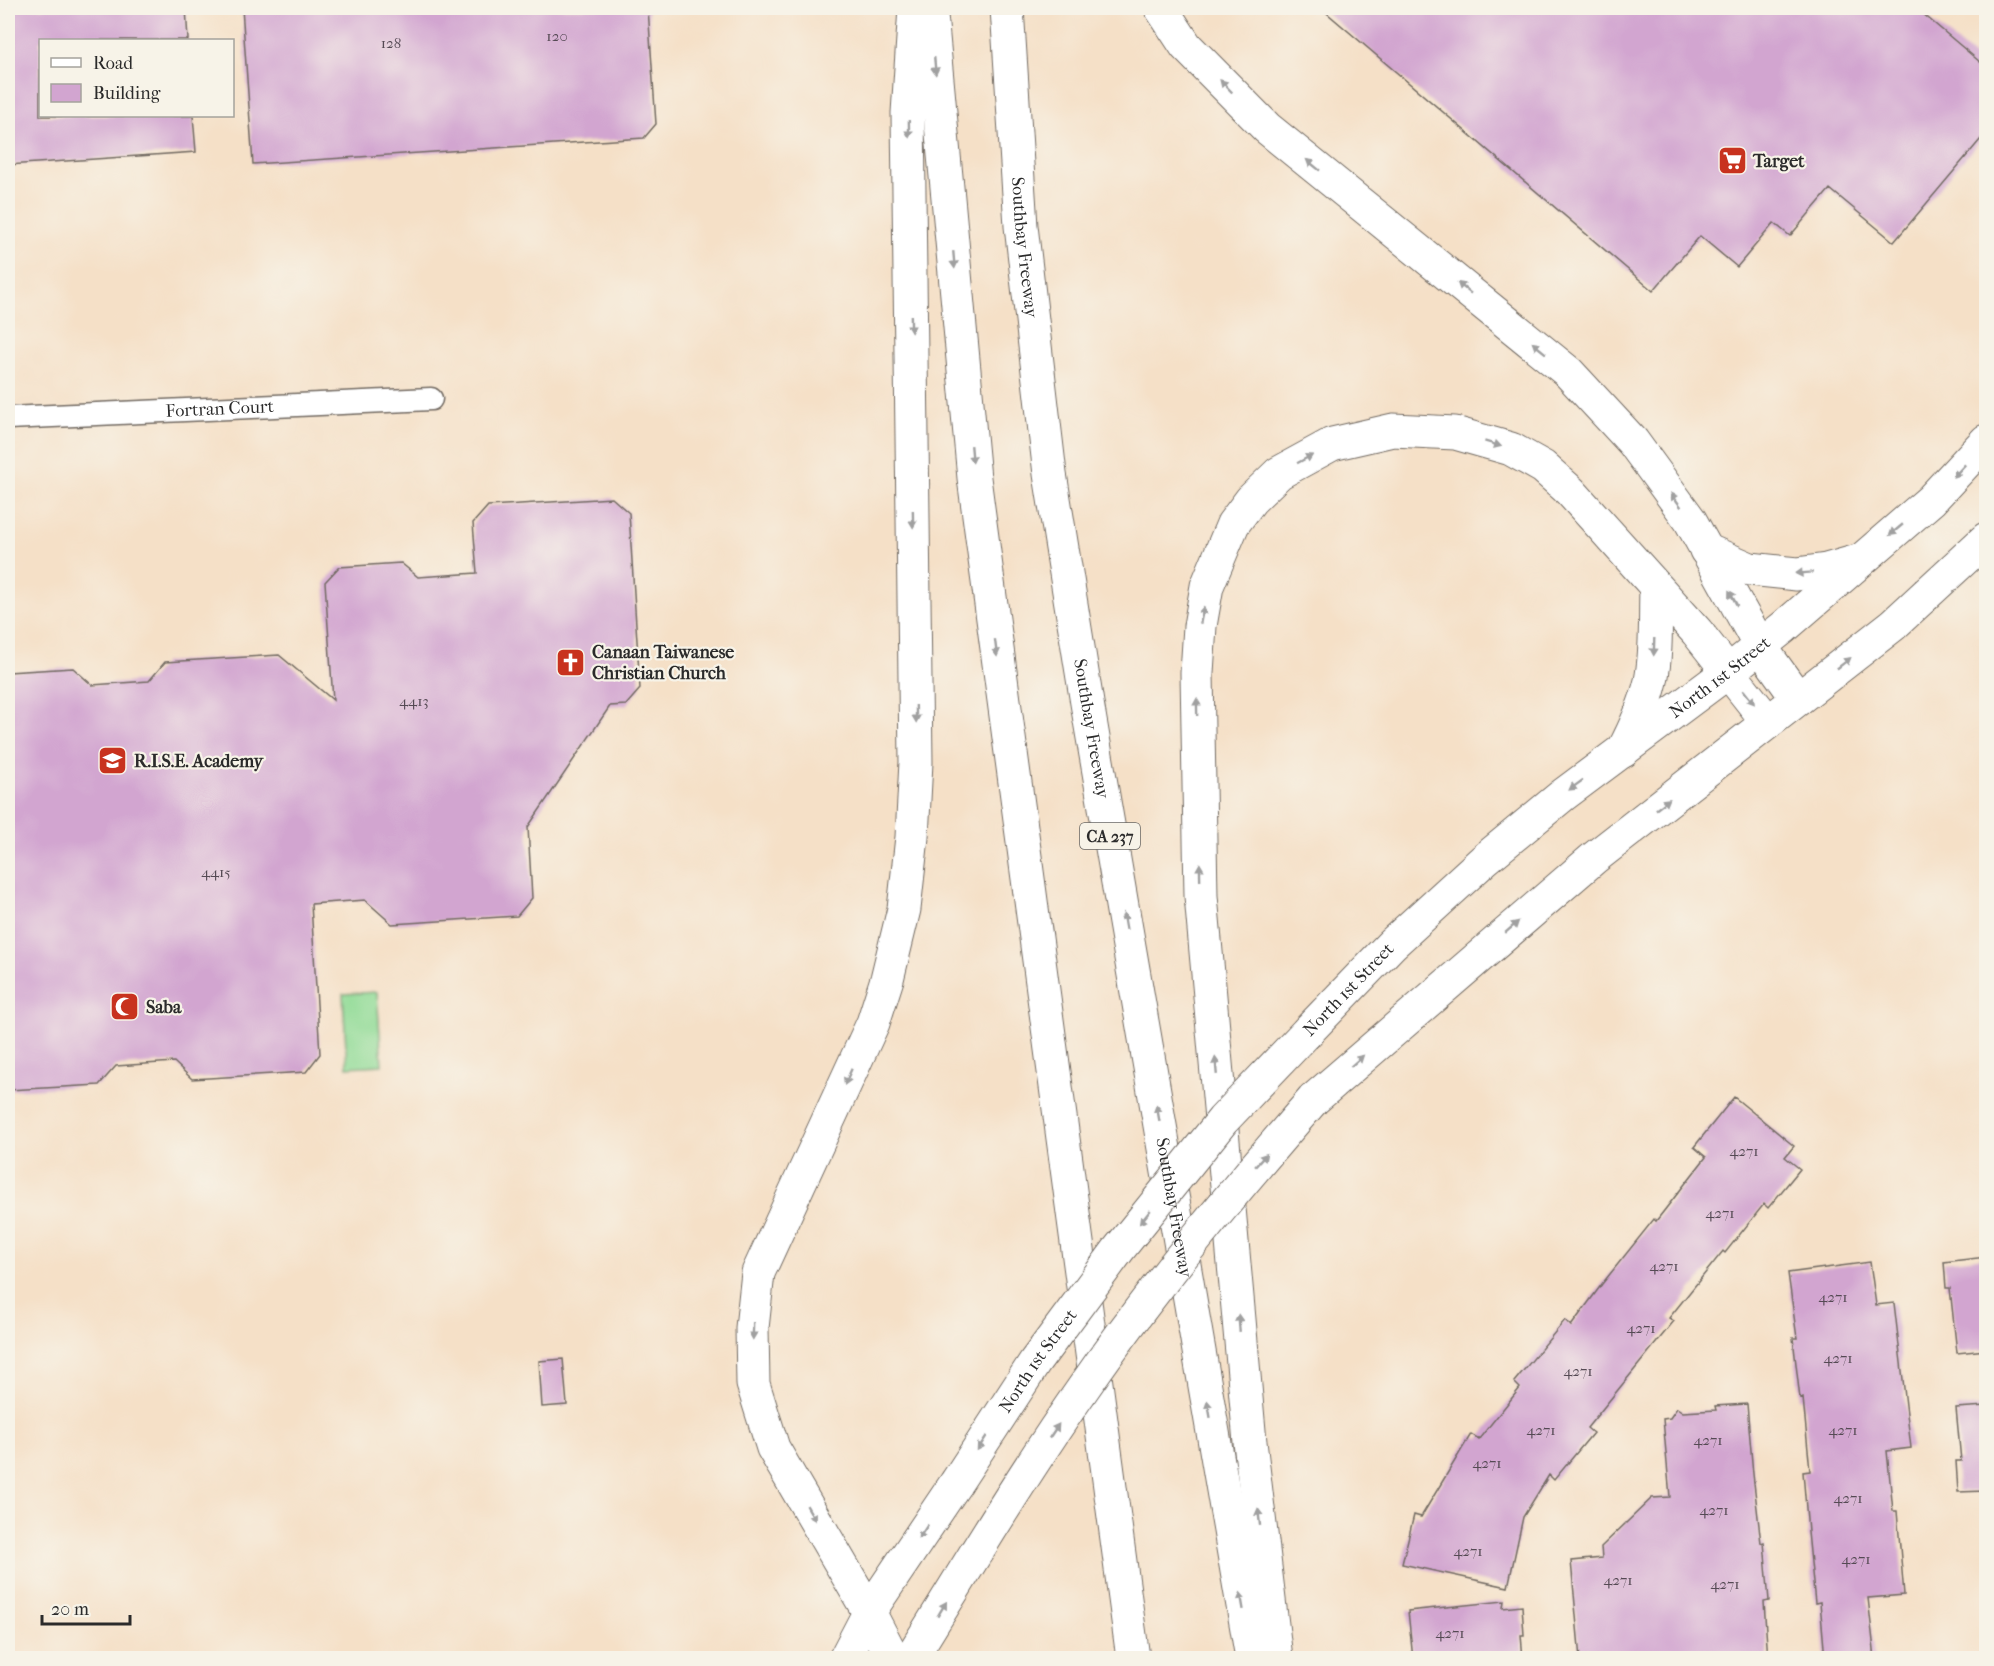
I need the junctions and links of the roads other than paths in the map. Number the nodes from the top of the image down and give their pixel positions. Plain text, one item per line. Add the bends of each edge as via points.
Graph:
1 (915, 8) edge
2 (930, 8) edge
3 (1007, 8) edge
4 (1161, 8) edge
5 (431, 399) dead end
6 (8, 418) edge
7 (1986, 441) edge
8 (1986, 539) edge
9 (1706, 550) junction
10 (1861, 560) junction
11 (1656, 588) junction
12 (1760, 646) junction
13 (1729, 671) junction
14 (1798, 699) junction
15 (1768, 722) junction
16 (1623, 751) junction
17 (868, 1612) junction
18 (845, 1659) edge
19 (893, 1659) edge
20 (911, 1659) edge
21 (1133, 1659) edge
22 (1252, 1659) edge
23 (1276, 1659) edge

1 -> 17 main road via 909,113 916,762 904,909 873,1023 758,1273 752,1328 753,1384 773,1448
2 -> 21 main road via 974,478
22 -> 3 main road, Southbay Freeway / CA 237 via 1050,474 1021,226
9 -> 4 main road via 1690,520 1633,442 1568,372 1266,128 1186,46
5 - 6 street, Fortran Court
7 -> 10 main road, North 1st Street via 1931,500
14 -> 8 main road via 1893,625
10 -> 9 main road via 1797,574 1750,569
12 -> 9 main road
10 - 12 main road, North 1st Street
11 - 13 main road
11 -> 16 main road via 1651,680
23 -> 11 main road via 1250,1442 1201,897 1197,673 1207,586 1233,524 1279,473 1332,444 1393,430 1455,433 1511,449 1543,467 1570,491
12 - 13 main road, North 1st Street
12 - 14 main road
13 -> 15 main road
13 - 16 main road, North 1st Street
14 - 15 main road
20 -> 15 main road, bridge via 1078,1396 1145,1305 1313,1100 1594,858
16 -> 17 main road, North 1st Street, bridge via 1563,795 1431,907 1223,1120 1035,1362
17 - 18 main road, North 1st Street
17 - 19 main road

